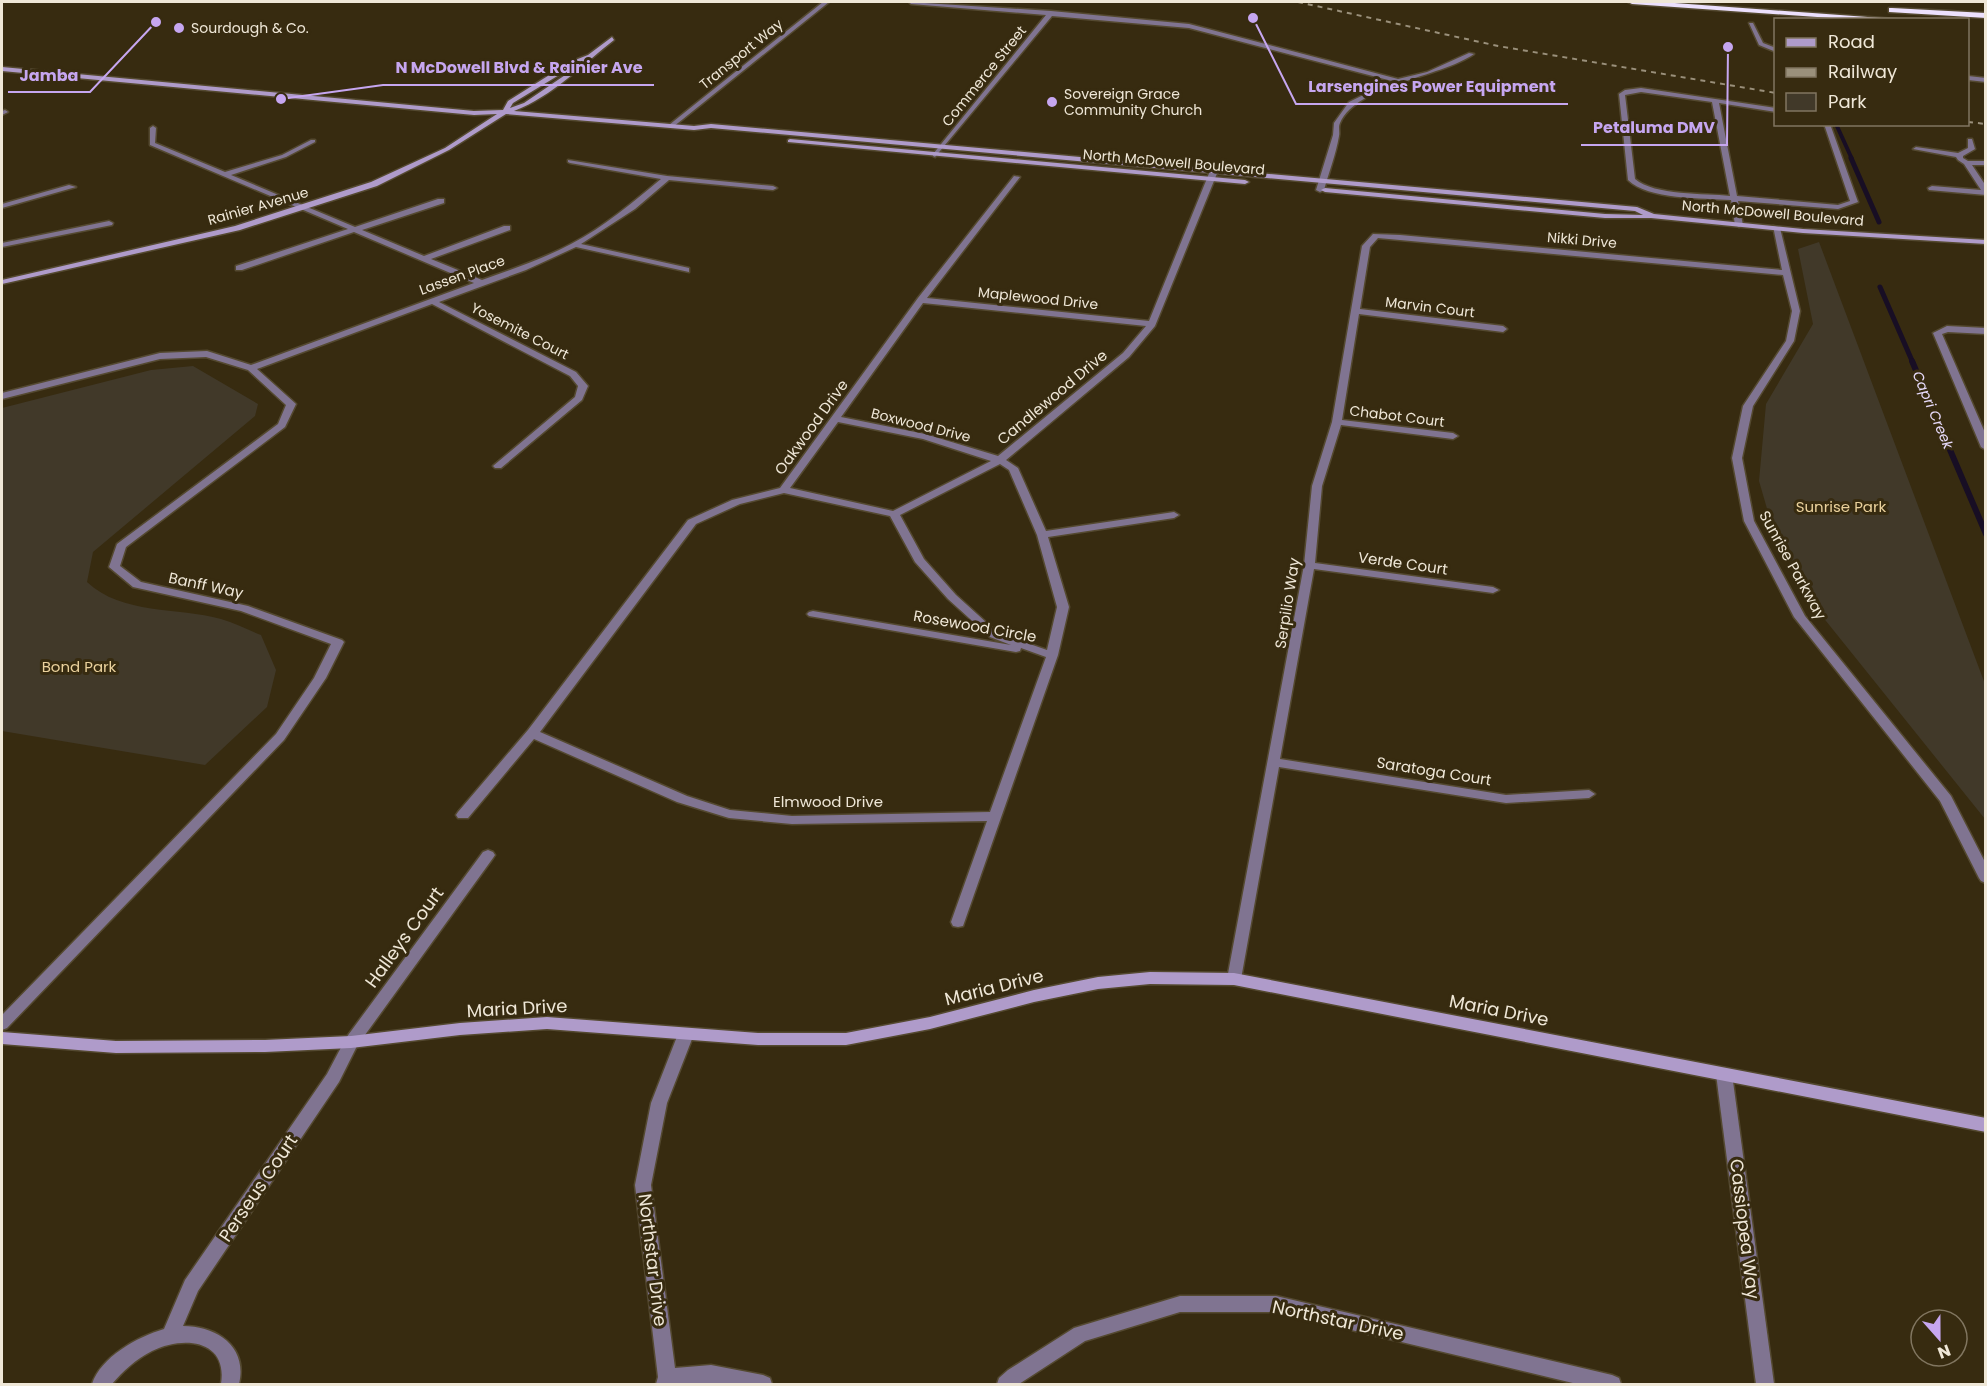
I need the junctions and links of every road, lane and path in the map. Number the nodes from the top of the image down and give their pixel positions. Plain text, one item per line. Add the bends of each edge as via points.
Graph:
1 (826, 2) edge
2 (911, 2) edge
3 (1632, 2) edge
4 (1769, 2) edge
5 (1051, 13) junction
6 (1986, 16) edge
7 (1875, 18) edge
8 (1751, 24) dead end
9 (1969, 24) edge
10 (1986, 25) edge
11 (612, 39) dead end
12 (1774, 49) edge
13 (1471, 54) dead end
14 (2, 62) edge
15 (2, 69) edge
16 (1969, 78) edge
17 (1986, 80) edge
18 (1398, 81) junction
19 (1714, 101) junction
20 (1774, 110) edge
21 (505, 112) junction
22 (671, 126) junction
23 (1828, 126) edge
24 (153, 128) dead end
25 (694, 128) junction
26 (1970, 140) dead end
27 (313, 141) dead end
28 (943, 145) junction
29 (1916, 150) dead end
30 (1959, 154) junction
31 (935, 155) junction
32 (570, 161) dead end
33 (1967, 163) junction
34 (1986, 163) edge
35 (226, 174) junction
36 (1212, 175) junction
37 (1016, 177) dead end
38 (667, 178) junction
39 (1321, 186) junction
40 (72, 187) dead end
41 (773, 188) dead end
42 (1932, 188) dead end
43 (1986, 192) edge
44 (1735, 199) junction
45 (441, 201) dead end
46 (2, 206) edge
47 (302, 208) junction
48 (109, 223) dead end
49 (1739, 225) junction
50 (507, 228) dead end
51 (1776, 228) junction
52 (356, 231) junction
53 (1376, 236) joint
54 (1893, 237) junction
55 (1986, 242) edge
56 (2, 245) edge
57 (575, 245) junction
58 (1986, 250) edge
59 (423, 259) junction
60 (239, 268) dead end
61 (686, 270) dead end
62 (1786, 273) junction
63 (2, 282) edge
64 (481, 283) junction
65 (921, 300) junction
66 (432, 301) junction
67 (1354, 311) junction
68 (1152, 324) junction
69 (1503, 329) dead end
70 (1986, 331) edge
71 (251, 368) junction
72 (2, 396) edge
73 (836, 419) junction
74 (1337, 422) junction
75 (1453, 436) dead end
76 (1986, 447) edge
77 (1000, 460) junction
78 (498, 466) dead end
79 (784, 490) junction
80 (894, 514) junction
81 (1174, 515) dead end
82 (1042, 534) junction
83 (1309, 565) junction
84 (1493, 590) dead end
85 (813, 614) dead end
86 (1053, 655) junction
87 (532, 733) junction
88 (1275, 762) junction
89 (1589, 794) dead end
90 (463, 815) dead end
91 (996, 816) junction
92 (488, 855) dead end
93 (1986, 878) edge
94 (958, 922) dead end
95 (1234, 979) junction
96 (2, 1024) edge
97 (686, 1034) junction
98 (2, 1038) edge
99 (351, 1042) junction
100 (1724, 1074) junction
101 (1986, 1125) edge
102 (170, 1336) junction
103 (666, 1381) edge
104 (101, 1384) edge
105 (230, 1384) edge
106 (763, 1384) edge
107 (1006, 1384) edge
108 (1612, 1384) edge
109 (1765, 1384) edge

1 - 22 street, Transport Way
2 - 5 street
3 - 7 highway
4 - 6 highway
5 - 18 street via 1204,28
5 - 28 street, Commerce Street
8 - 12 street via 1761,44
9 - 10 highway
11 - 21 main road, Rainier Avenue via 579,68 526,104
13 - 18 street via 1429,73
14 - 21 main road, North McDowell Boulevard via 487,106
15 - 21 main road, North McDowell Boulevard via 474,113
16 - 17 street
18 - 39 street via 1348,105 1336,124
19 - 20 street
19 - 44 street
19 - 44 street via 1641,90 1622,94 1632,180 1661,192
21 - 22 main road, North McDowell Boulevard
21 - 47 main road, Rainier Avenue via 447,149 380,181
22 - 25 main road, North McDowell Boulevard
23 - 44 street via 1854,202 1838,207
24 - 35 street via 152,144
25 - 28 main road, North McDowell Boulevard via 711,126
25 - 31 main road, North McDowell Boulevard via 700,132
26 - 30 street via 1972,149
27 - 35 street via 284,156
28 - 31 street, Commerce Street
28 - 36 main road, North McDowell Boulevard
29 - 30 street
30 - 33 street
31 - 36 main road, North McDowell Boulevard
32 - 38 street
33 - 34 street
33 - 43 street
35 - 47 street
36 - 39 main road, North McDowell Boulevard
36 - 68 street, Candlewood Drive
37 - 65 street, Oakwood Drive
38 - 41 street
38 - 57 street, Lassen Place
39 - 49 main road, North McDowell Boulevard via 1605,216 1652,216
40 - 46 street
42 - 43 street
44 - 49 street
45 - 52 street
47 - 52 street
47 - 63 main road, Rainier Avenue via 237,228
48 - 56 street
49 - 51 main road, North McDowell Boulevard
50 - 59 street
51 - 54 main road, North McDowell Boulevard
51 - 62 street, Sunrise Parkway
52 - 59 street
52 - 60 street
53 - 62 street, Nikki Drive
53 - 67 street, Serpilio Way via 1366,246
54 - 55 main road, North McDowell Boulevard
54 - 58 main road, North McDowell Boulevard
57 - 61 street
57 - 64 street, Lassen Place
59 - 64 street
62 - 93 street, Sunrise Parkway via 1796,311 1790,341 1748,406 1737,458 1749,521 1800,617 1946,799
64 - 66 street, Lassen Place
65 - 68 street, Maplewood Drive
65 - 73 street, Oakwood Drive
66 - 71 street, Lassen Place
66 - 78 street, Yosemite Court via 573,374 583,386 579,398
67 - 69 street, Marvin Court
67 - 74 street, Serpilio Way
68 - 77 street, Candlewood Drive via 1126,356
70 - 76 street via 1955,329 1937,333
71 - 72 street, Banff Way via 207,354 160,356
71 - 96 street, Banff Way via 291,404 282,425 121,546 114,567 137,585 244,608 338,642 320,678 280,736
73 - 77 street, Boxwood Drive via 925,437
73 - 79 street, Oakwood Drive
74 - 75 street, Chabot Court
74 - 83 street, Serpilio Way via 1317,486
77 - 80 street
77 - 82 street, Candlewood Drive via 1013,468
79 - 80 street
79 - 87 street, Oakwood Drive via 736,502 692,522
80 - 86 street, Rosewood Circle via 919,560 994,635
81 - 82 street
82 - 86 street, Candlewood Drive via 1063,607
83 - 84 street, Verde Court
83 - 88 street, Serpilio Way
85 - 86 street, Rosewood Circle
86 - 91 street, Candlewood Drive
87 - 90 street, Oakwood Drive
87 - 91 street, Elmwood Drive via 682,799 729,814 792,820
88 - 89 street, Saratoga Court via 1506,799
88 - 95 street, Serpilio Way
91 - 94 street, Candlewood Drive
92 - 99 street, Halleys Court
95 - 97 main road, Maria Drive via 1150,978 1098,983 846,1039
95 - 100 main road, Maria Drive
97 - 99 main road, Maria Drive via 547,1023
97 - 103 street, Northstar Drive via 659,1103 644,1185
98 - 99 main road, Maria Drive via 116,1047
99 - 102 street, Perseus Court via 333,1078 191,1286
100 - 101 main road, Maria Drive
100 - 109 street, Cassiopea Way
102 - 104 street via 127,1356
102 - 105 street via 191,1334 209,1338 222,1348 230,1362
103 - 106 street via 711,1374
107 - 108 street, Northstar Drive via 1080,1335 1180,1304 1276,1304

